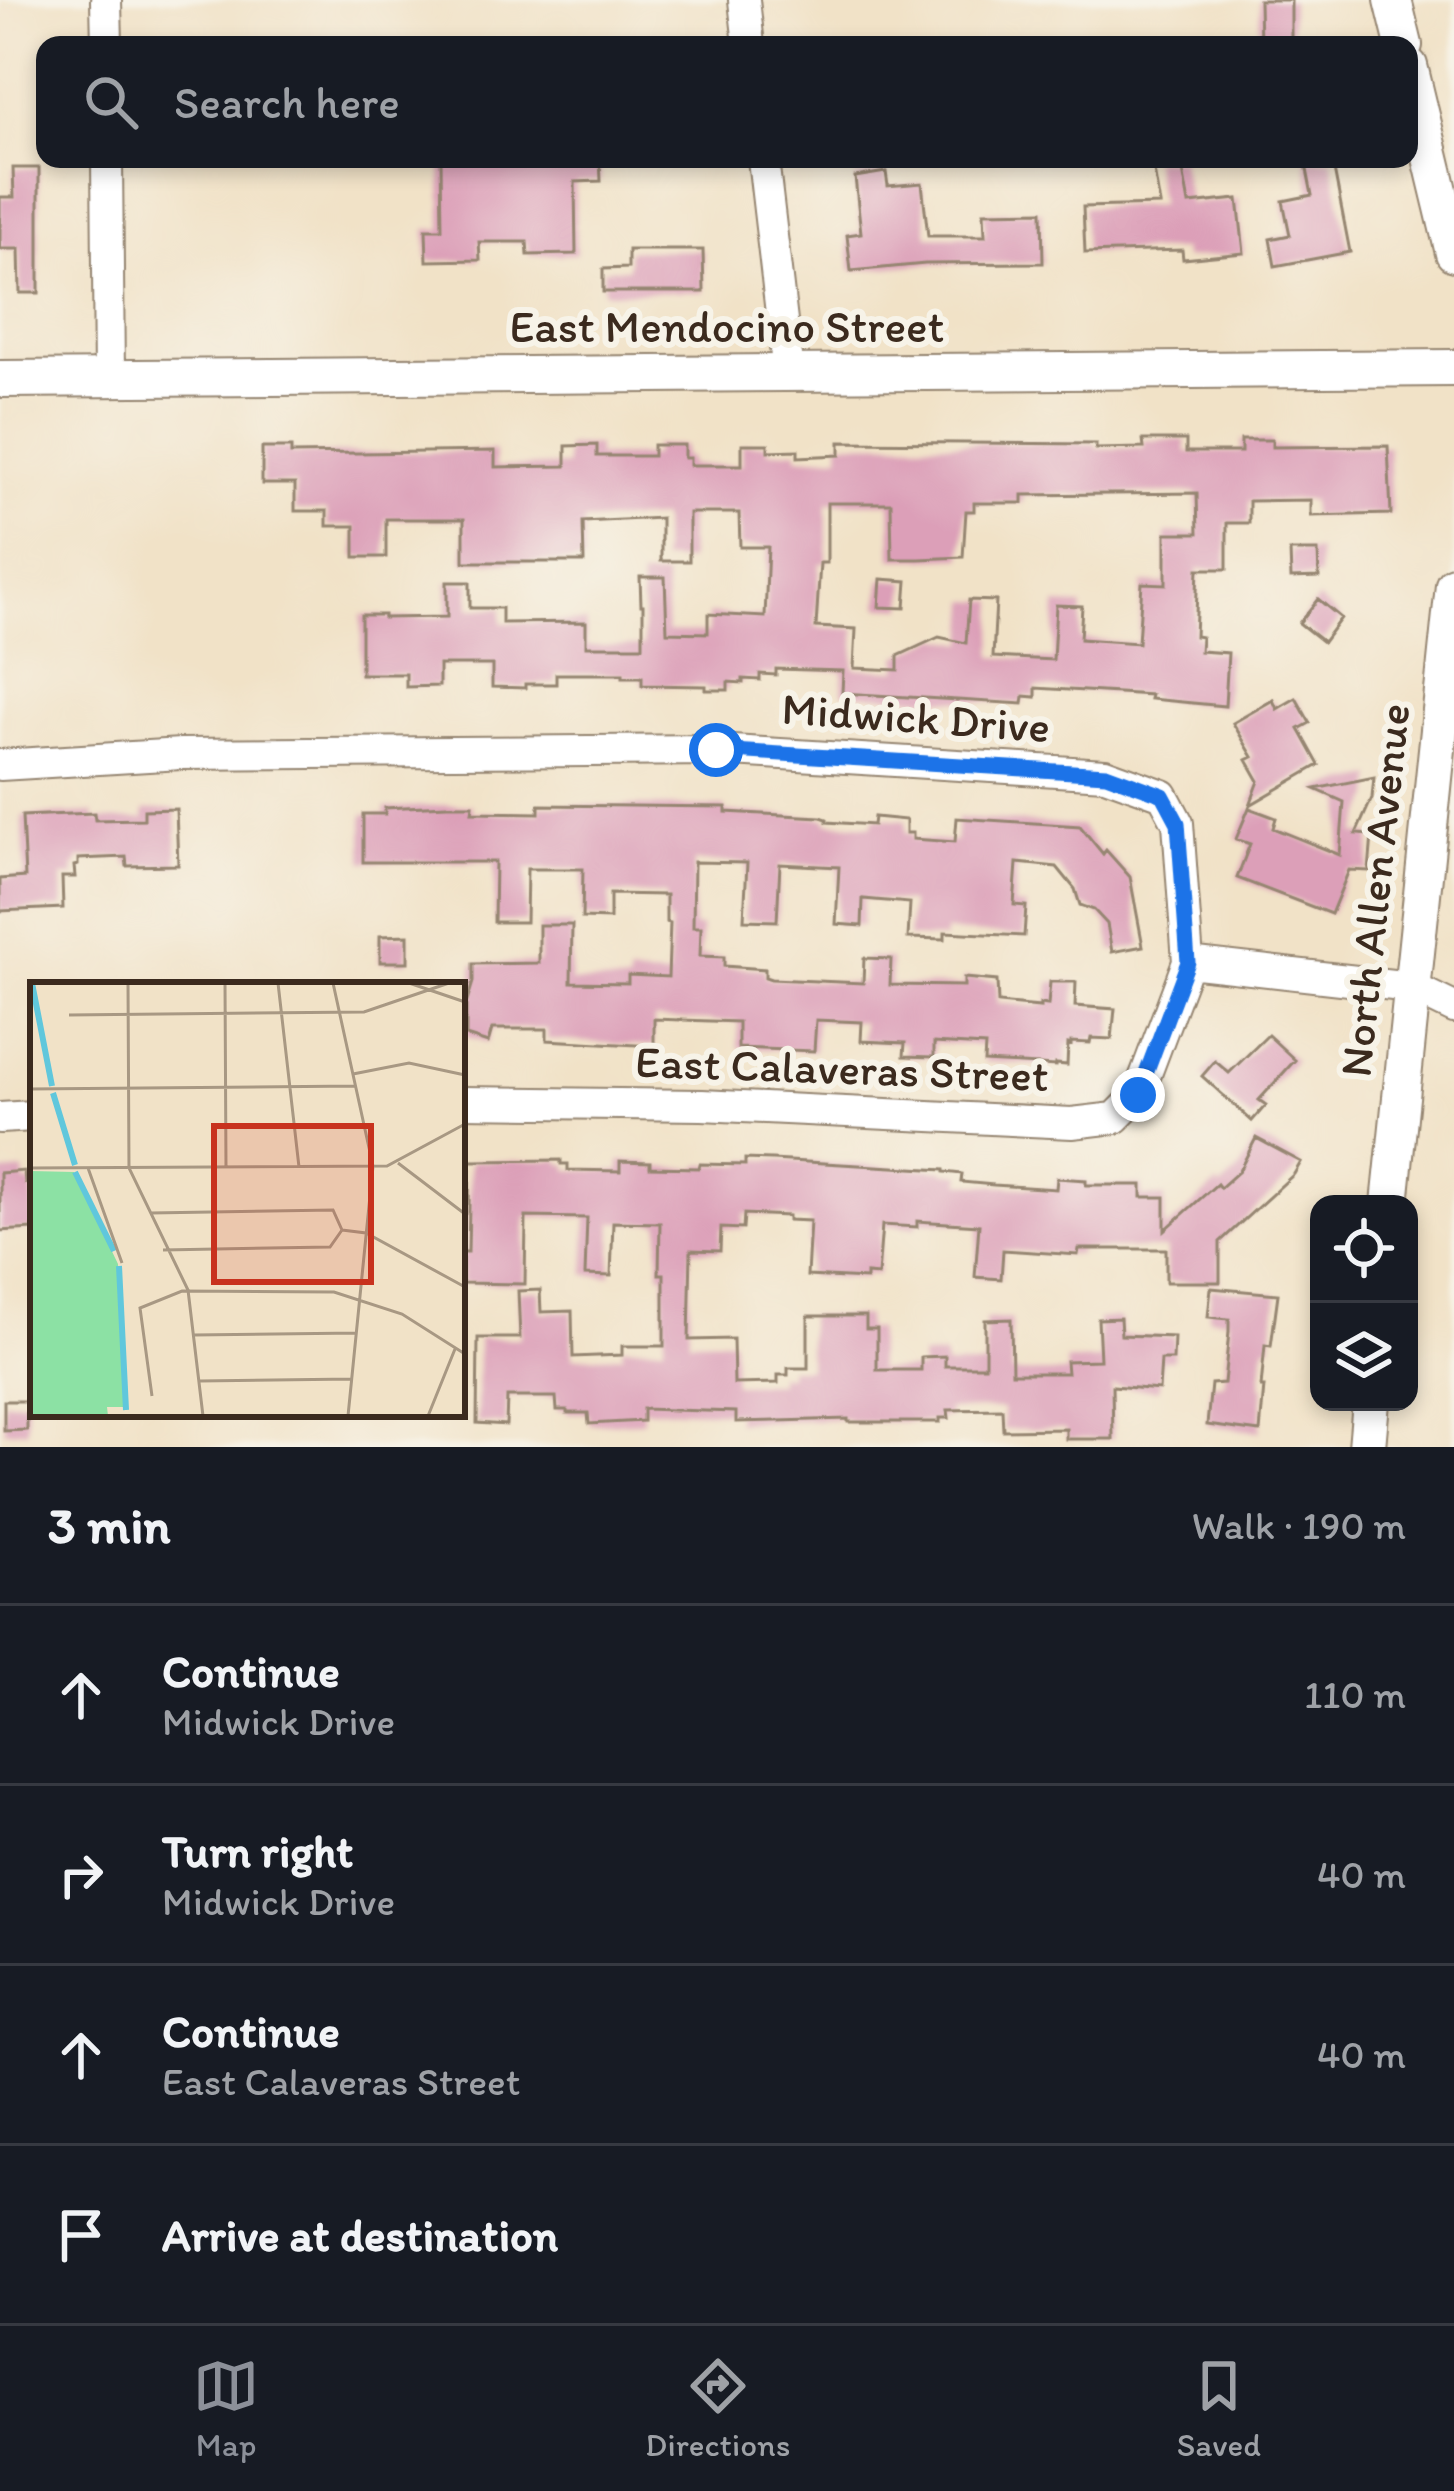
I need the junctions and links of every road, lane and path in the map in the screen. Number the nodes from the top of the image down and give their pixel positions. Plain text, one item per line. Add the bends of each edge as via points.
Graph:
1 (106, 0) edge
2 (744, 0) edge
3 (1393, 0) edge
4 (107, 36) edge
5 (748, 36) edge
6 (1402, 36) edge
7 (1418, 103) edge
8 (107, 168) edge
9 (764, 168) edge
10 (1454, 253) edge
11 (1454, 368) edge
12 (788, 374) junction
13 (109, 378) junction
14 (0, 379) edge
15 (1454, 586) edge
16 (0, 765) edge
17 (1188, 962) junction
18 (1411, 987) junction
19 (1454, 1008) edge
20 (465, 1102) edge
21 (30, 1116) edge
22 (0, 1118) edge
23 (1391, 1195) edge
24 (1370, 1411) edge
25 (1367, 1447) edge

1 - 4 street
2 - 5 street
3 - 6 street
7 - 10 street
8 - 13 street
9 - 12 street
11 - 12 street, East Mendocino Street
12 - 13 street, East Mendocino Street
13 - 14 street, East Mendocino Street
15 - 18 street, North Allen Avenue
16 - 17 street, Midwick Drive via 181,754 716,750 1106,774 1163,795 1178,823
17 - 18 street
17 - 20 street, East Calaveras Street via 1138,1095 1115,1118 1072,1123
18 - 19 street
18 - 23 street, North Allen Avenue
21 - 22 street
24 - 25 street

